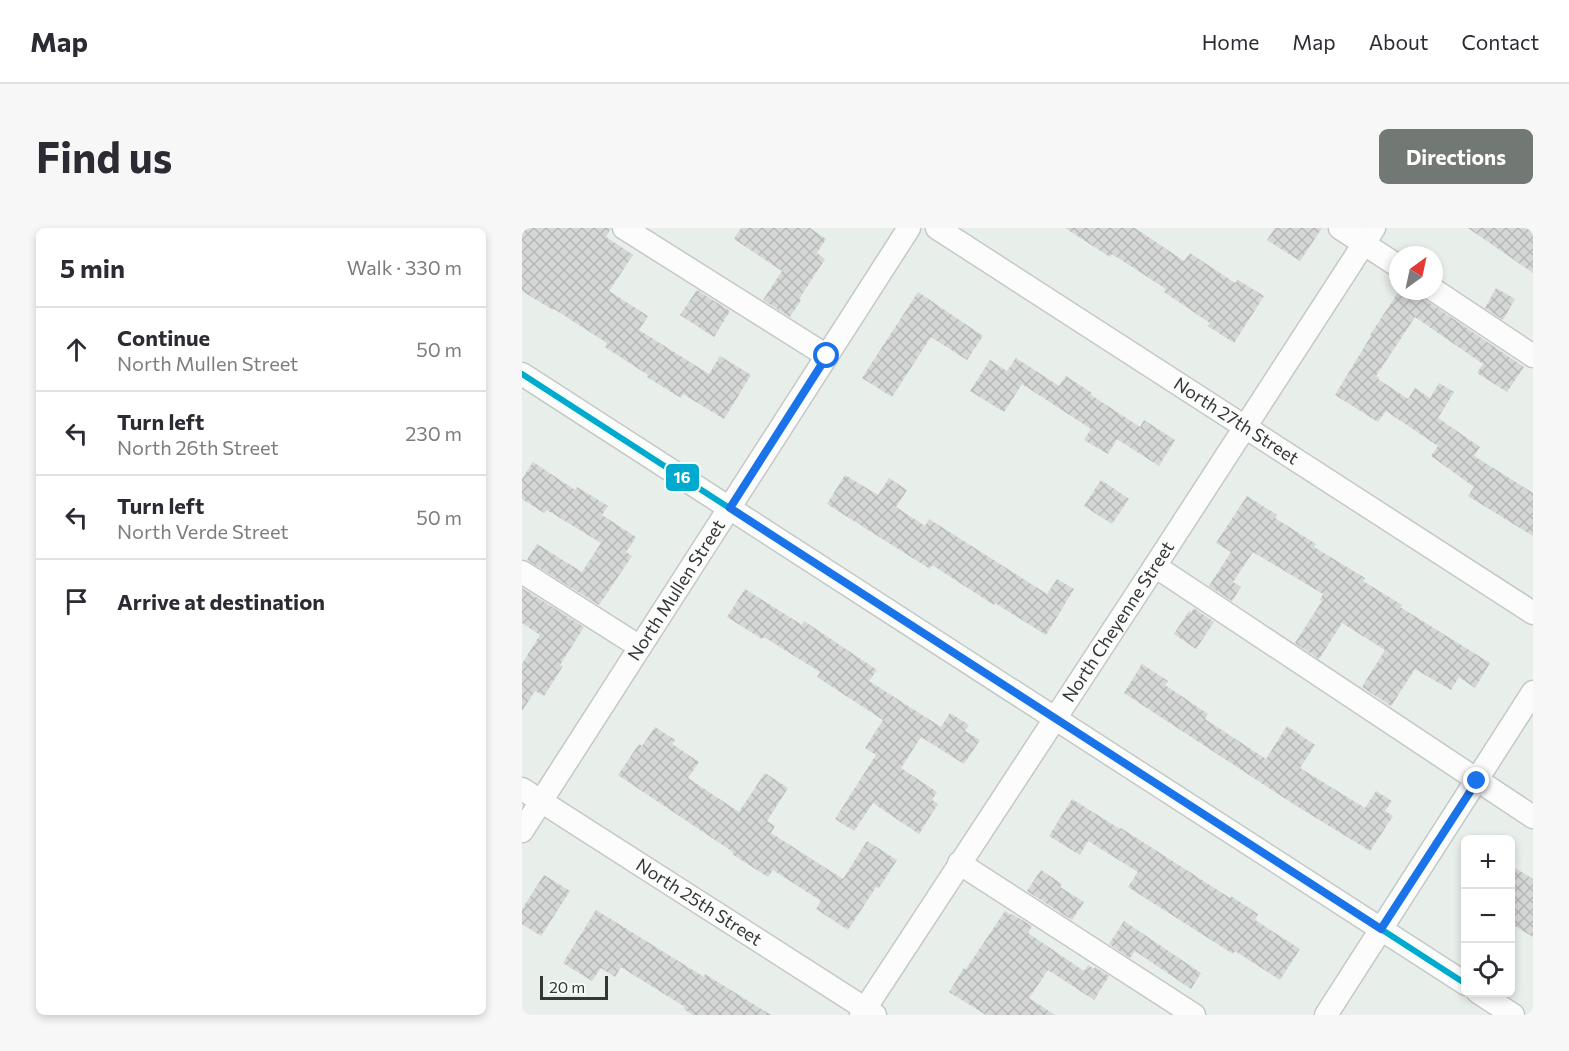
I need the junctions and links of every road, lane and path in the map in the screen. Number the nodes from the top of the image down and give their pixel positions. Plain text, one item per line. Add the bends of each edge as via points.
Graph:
1 (624, 228) edge
2 (909, 228) edge
3 (937, 228) edge
4 (1340, 228) edge
5 (1369, 236) edge
6 (1389, 257) edge
7 (1443, 296) edge
8 (827, 356) junction
9 (1533, 356) edge
10 (522, 374) edge
11 (1245, 427) junction
12 (730, 508) junction
13 (1155, 566) junction
14 (522, 572) edge
15 (1533, 613) edge
16 (640, 648) junction
17 (1533, 692) edge
18 (1055, 717) junction
19 (1477, 781) junction
20 (522, 789) edge
21 (542, 801) junction
22 (1533, 817) edge
23 (522, 831) edge
24 (959, 863) junction
25 (1381, 929) junction
26 (1461, 981) edge
27 (1484, 997) edge
28 (867, 1013) edge
29 (1194, 1015) edge
30 (1326, 1015) edge
31 (1513, 1015) edge

1 - 8 street
2 - 8 street, North Mullen Street
3 - 11 street, North 27th Street
4 - 5 street
5 - 6 street
5 - 11 street, North Cheyenne Street
7 - 9 street
8 - 12 street, North Mullen Street
10 - 12 street
11 - 13 street, North Cheyenne Street
11 - 15 street, North 27th Street
12 - 16 street, North Mullen Street
12 - 18 street
13 - 18 street, North Cheyenne Street
13 - 19 street
14 - 16 street
16 - 21 street, North Mullen Street
17 - 19 street
18 - 24 street, North Cheyenne Street
18 - 25 street
19 - 22 street
19 - 25 street
20 - 21 street, North 25th Street
21 - 23 street, North Mullen Street
21 - 28 street, North 25th Street
24 - 28 street, North Cheyenne Street
24 - 29 street
25 - 26 street
25 - 30 street
27 - 31 street

